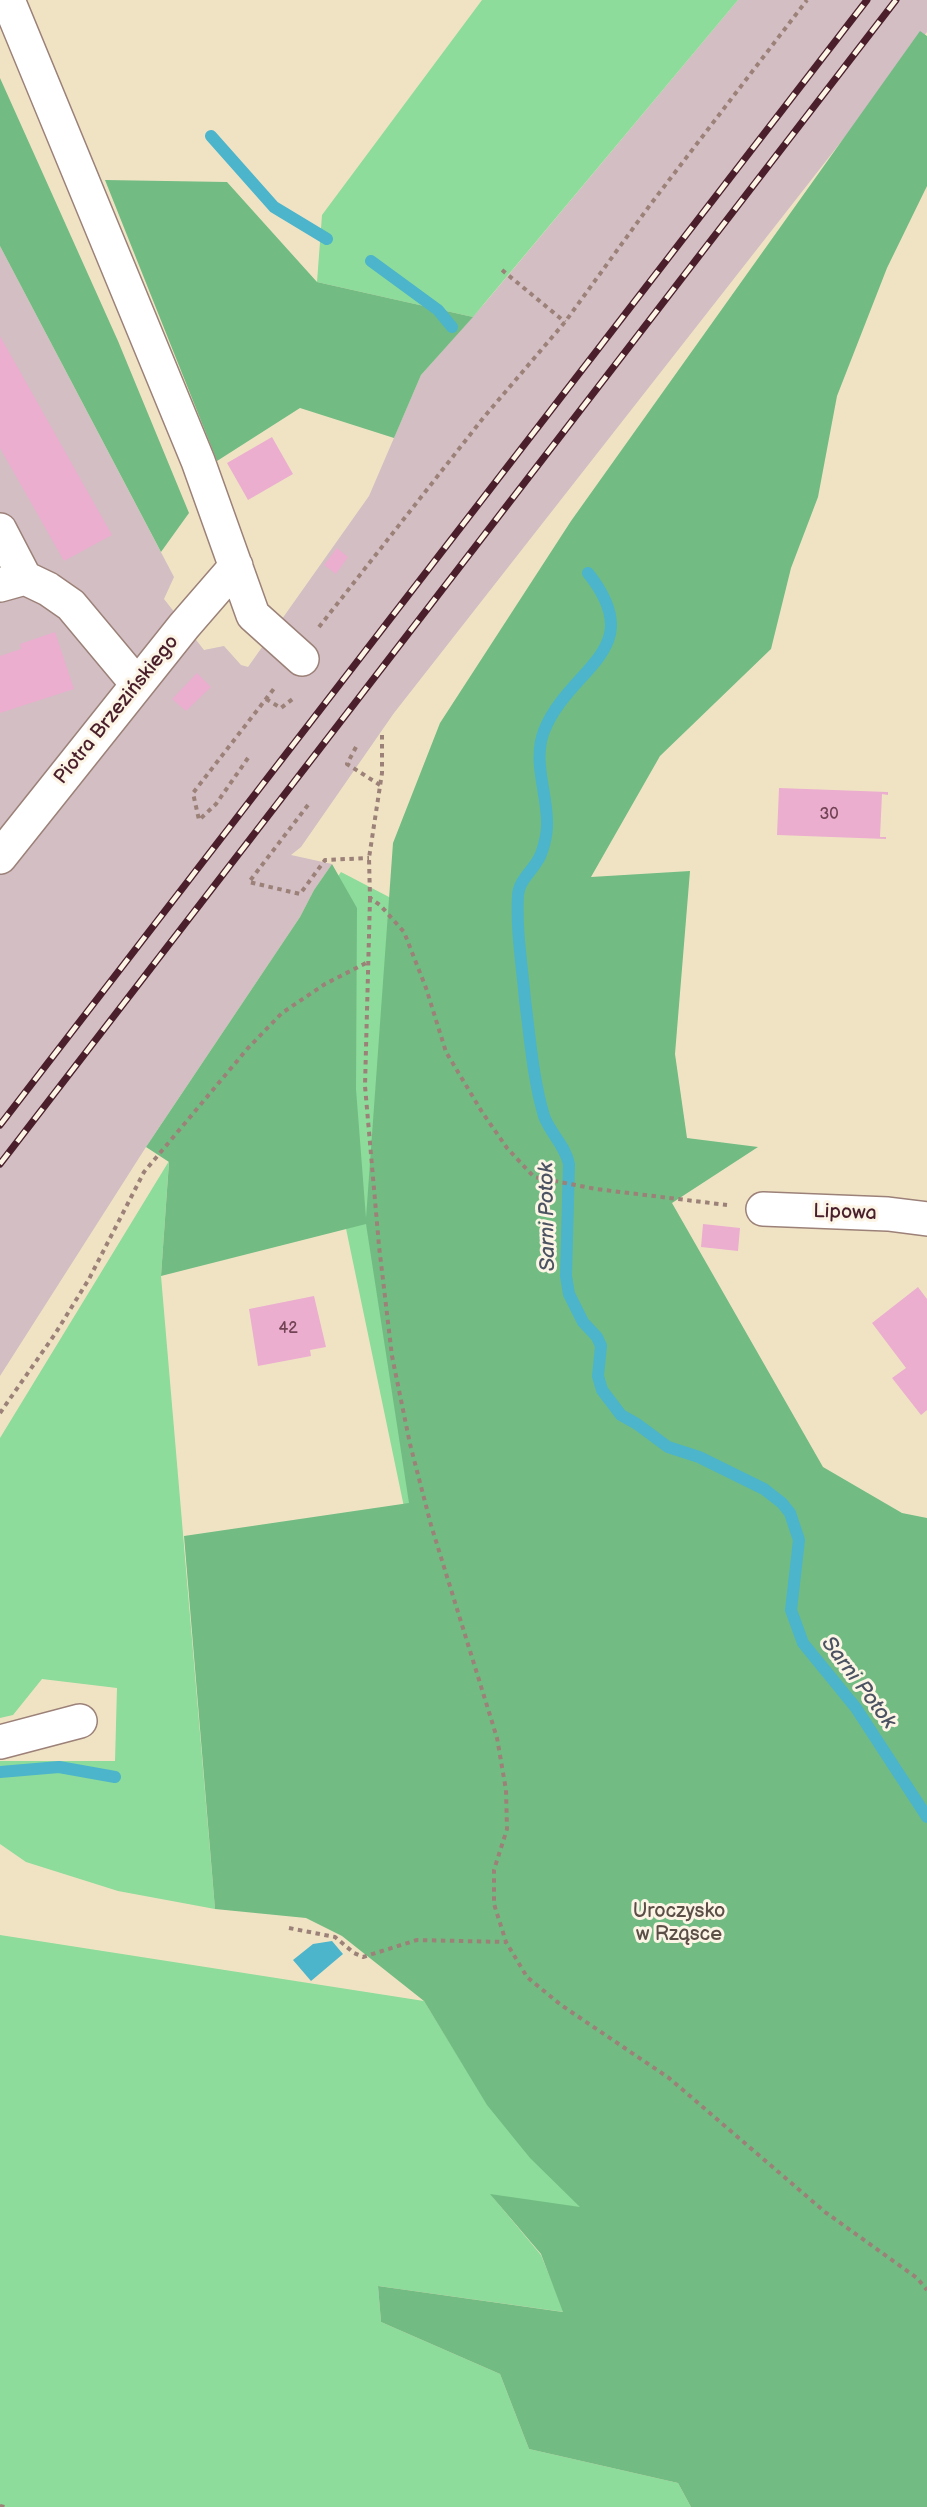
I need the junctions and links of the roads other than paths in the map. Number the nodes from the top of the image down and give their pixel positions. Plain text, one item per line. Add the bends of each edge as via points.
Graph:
1 (8, 0) edge
2 (0, 530) edge
3 (236, 566) junction
4 (13, 582) edge
5 (300, 657) road end
6 (137, 684) junction
7 (0, 857) edge
8 (763, 1209) road end
9 (927, 1219) edge
10 (80, 1721) dead end
11 (0, 1742) edge

1 - 3 street via 198,461
2 - 4 street
3 - 5 street via 253,615
3 - 6 street, Piotra Brzezińskiego
4 - 6 street via 48,589 71,605
6 - 7 street, Piotra Brzezińskiego
8 - 9 street, Lipowa
10 - 11 street

